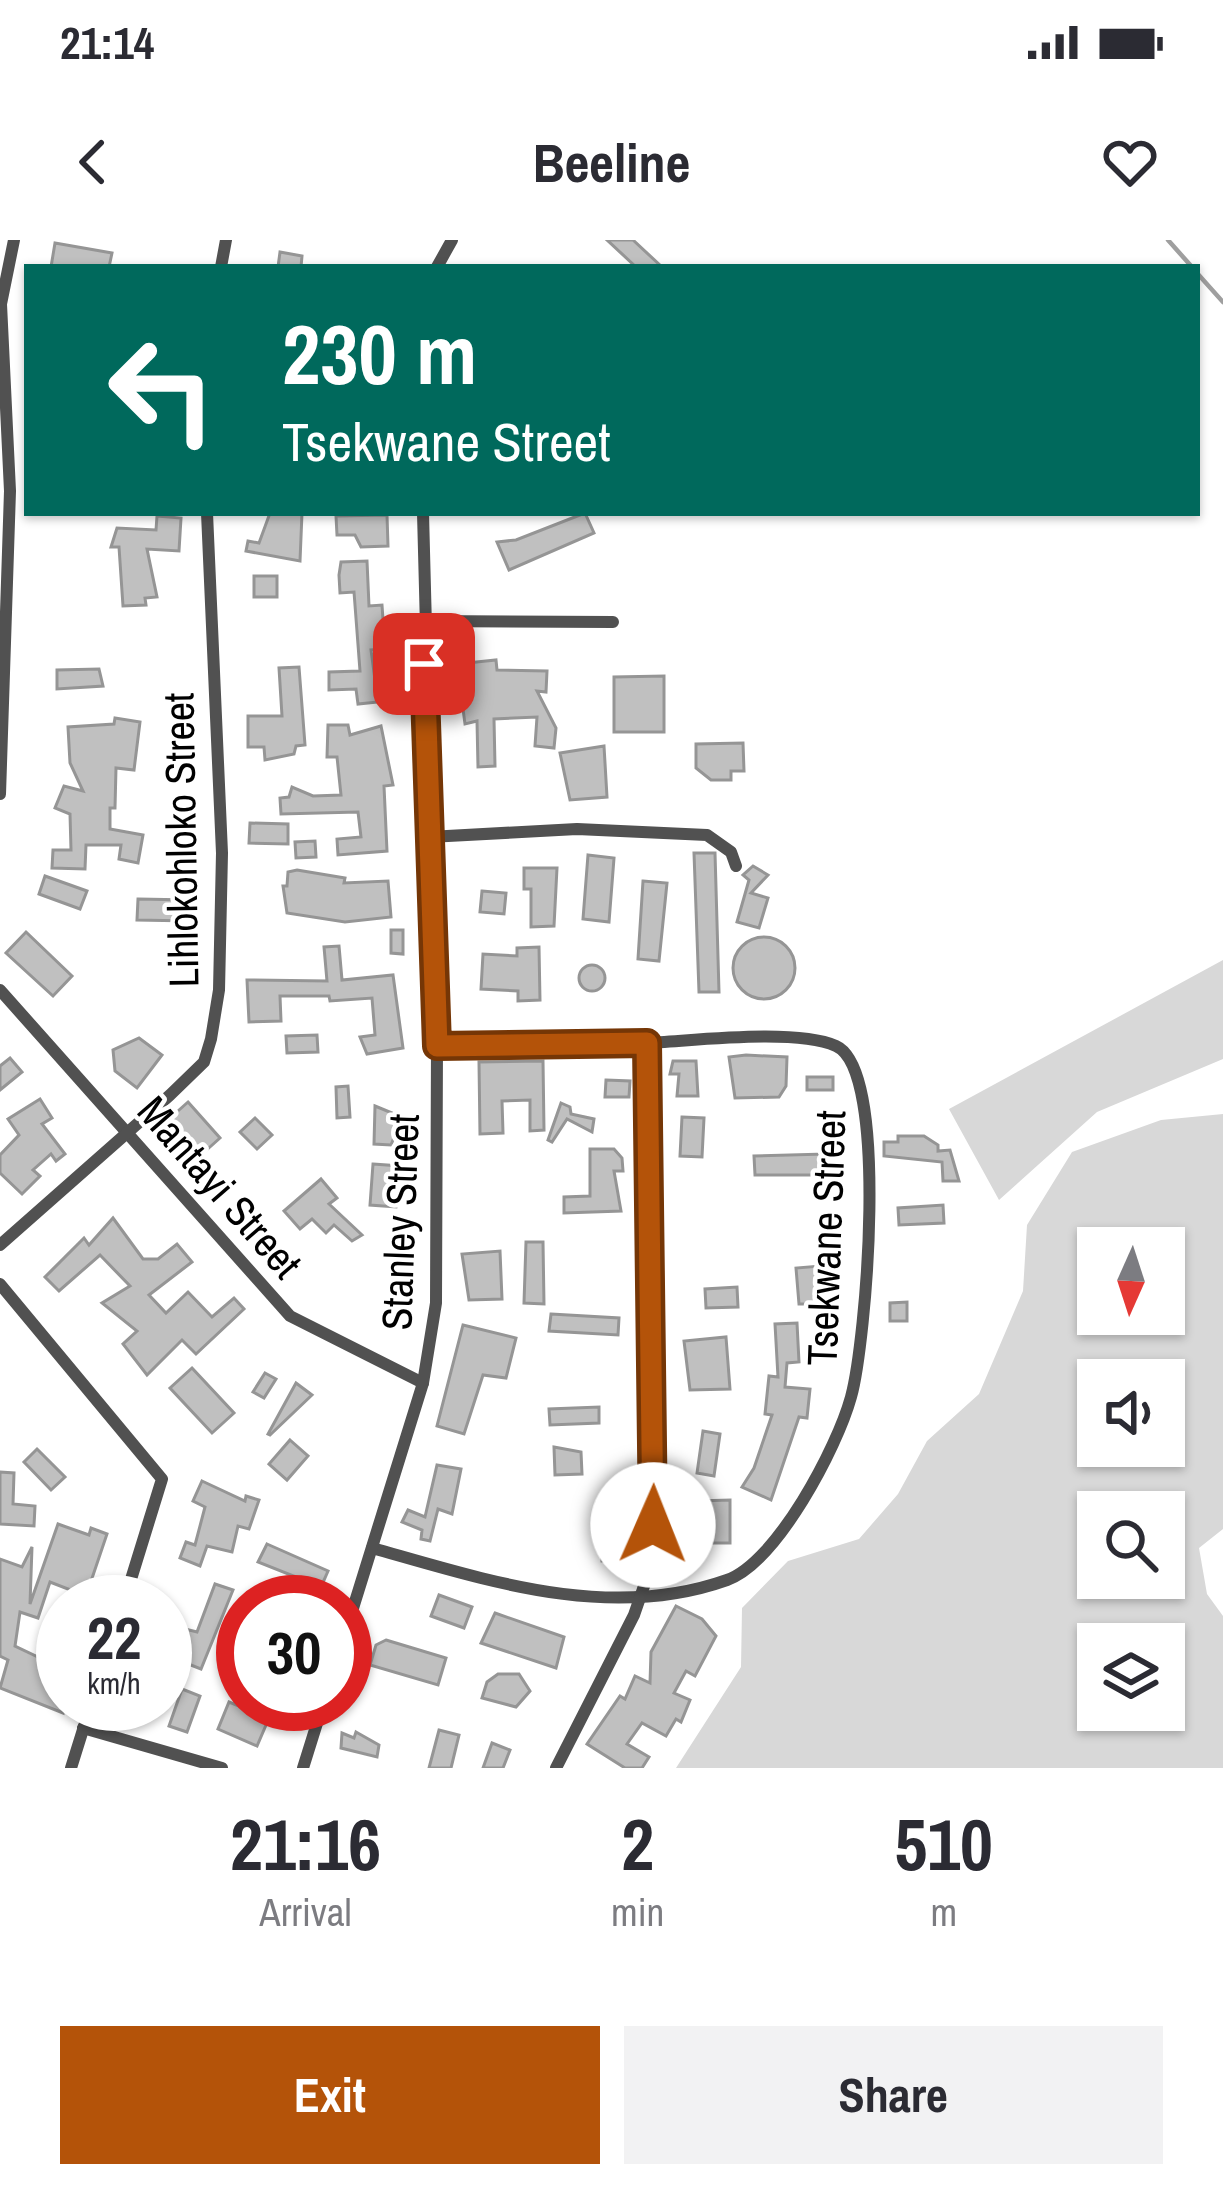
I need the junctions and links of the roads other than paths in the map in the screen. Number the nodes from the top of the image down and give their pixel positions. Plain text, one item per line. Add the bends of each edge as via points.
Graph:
1 (14, 240) edge
2 (10, 491) junction
3 (24, 491) edge
4 (207, 516) edge
5 (423, 516) edge
6 (422, 621) junction
7 (613, 622) dead end
8 (0, 794) edge
9 (429, 837) junction
10 (736, 866) dead end
11 (0, 990) edge
12 (647, 1043) junction
13 (437, 1046) junction
14 (129, 1133) junction
15 (0, 1245) edge
16 (0, 1283) edge
17 (423, 1383) junction
18 (372, 1548) junction
19 (132, 1575) edge
20 (364, 1575) edge
21 (642, 1594) junction
22 (82, 1731) edge
23 (93, 1731) edge
24 (315, 1731) edge
25 (71, 1768) edge
26 (222, 1768) edge
27 (303, 1768) edge
28 (556, 1768) edge

1 - 2 street via 1,304
2 - 3 street
2 - 8 street
4 - 14 street, Lihlokohloko Street via 222,853 219,991 203,1062
5 - 6 street, Stanley Street
6 - 7 street
6 - 9 street, Stanley Street
9 - 10 street via 577,829 707,836 731,852
9 - 13 street, Stanley Street
11 - 14 street, Mantayi Street
12 - 13 street, Tsekwane Street
12 - 21 street via 655,1487 652,1563
12 - 21 street, Tsekwane Street via 779,1038 836,1046 855,1062 868,1128 866,1279 850,1402 769,1553 730,1579
13 - 17 street, Stanley Street via 436,1303
14 - 15 street, Lihlokohloko Street
14 - 17 street, Mantayi Street via 290,1316
16 - 19 street via 162,1479
17 - 18 street, Stanley Street
18 - 20 street, Stanley Street
18 - 21 street, Tsekwane Street via 534,1593
21 - 28 street
22 - 25 street
23 - 26 street
24 - 27 street

